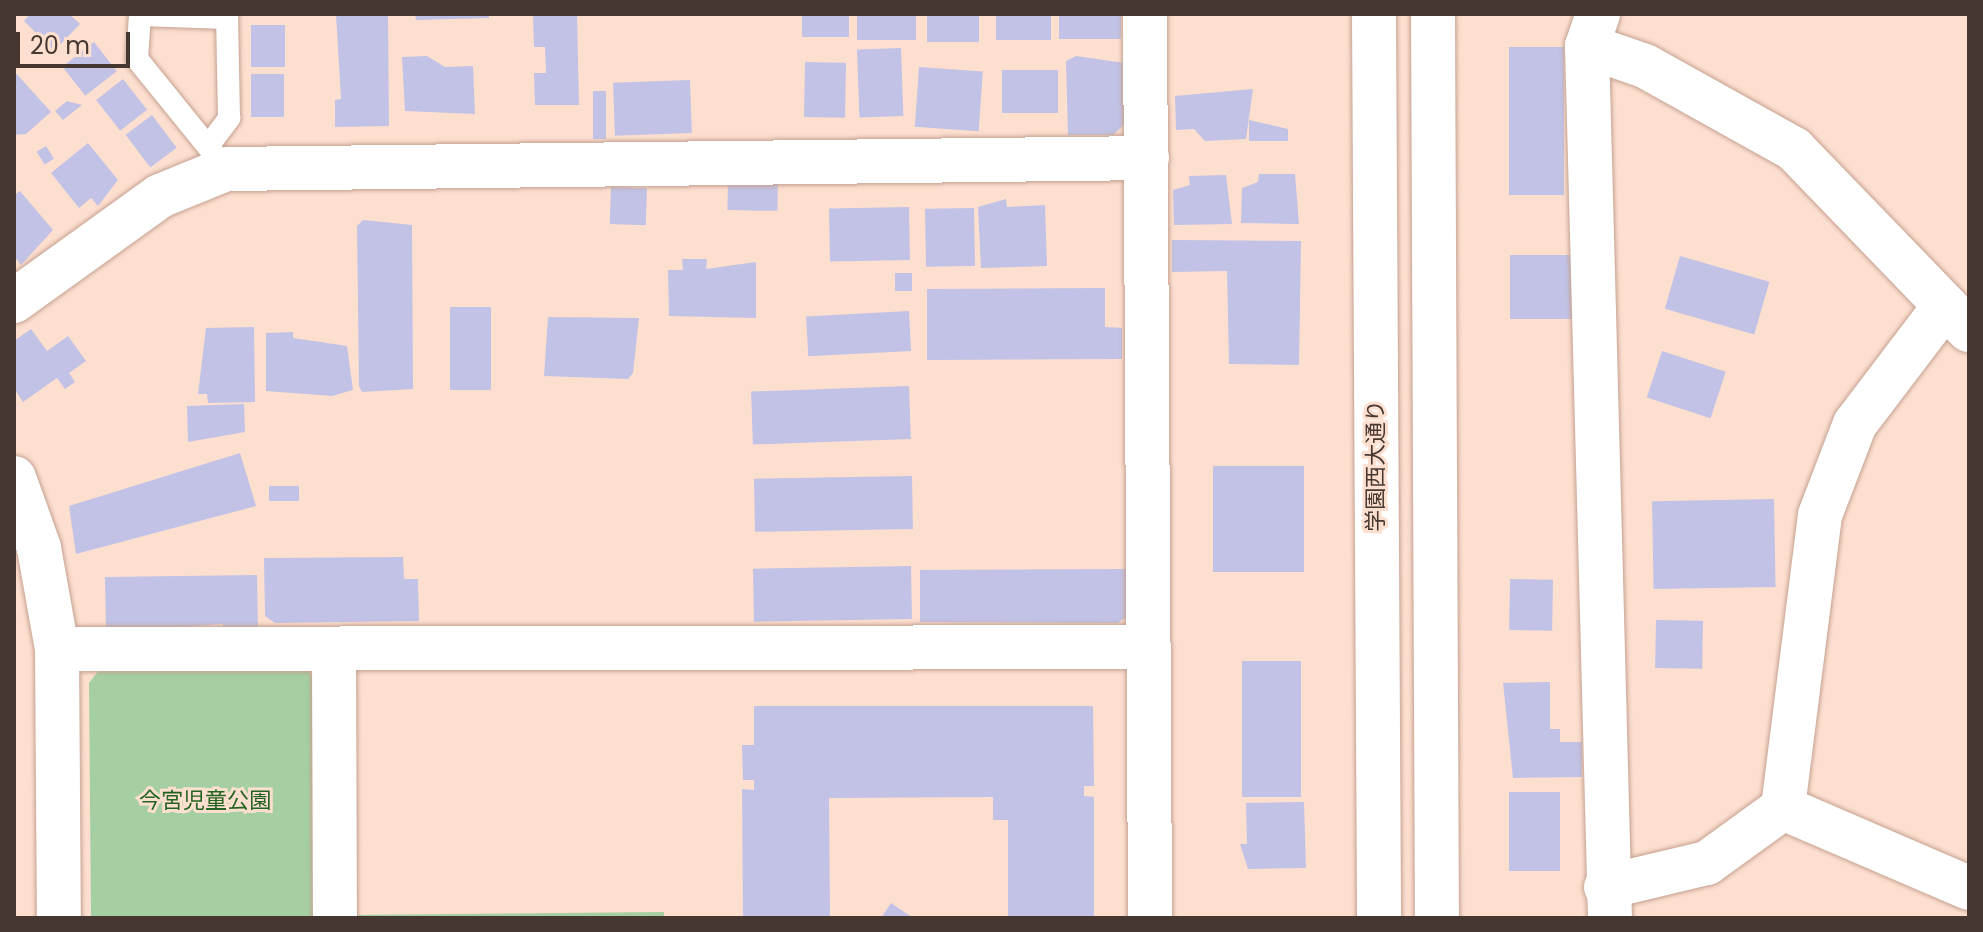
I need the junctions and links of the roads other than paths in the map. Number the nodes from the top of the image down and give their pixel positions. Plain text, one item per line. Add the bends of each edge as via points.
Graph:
1 (1145, 14) edge
2 (1374, 14) edge
3 (1433, 14) edge
4 (1592, 30) edge
5 (217, 157) junction
6 (1147, 158) junction
7 (14, 301) edge
8 (1956, 319) edge
9 (14, 478) edge
10 (1149, 647) junction
11 (57, 649) junction
12 (334, 649) junction
13 (1783, 808) junction
14 (1967, 881) edge
15 (1608, 903) edge
16 (59, 918) edge
17 (335, 918) edge
18 (1150, 918) edge
19 (1379, 918) edge
20 (1437, 918) edge

1 - 6 street
2 - 19 street, 学園西大通り
3 - 20 street
4 - 8 street via 1645,66 1794,149
4 - 15 street
5 - 5 lane via 137,59 140,15 227,18 229,118
5 - 6 street
5 - 7 street
6 - 10 street
8 - 13 street via 1855,424 1820,515
9 - 11 street via 39,548
10 - 12 street
10 - 18 street
11 - 12 street
11 - 16 street
12 - 17 street
13 - 14 street
13 - 15 street via 1707,863

